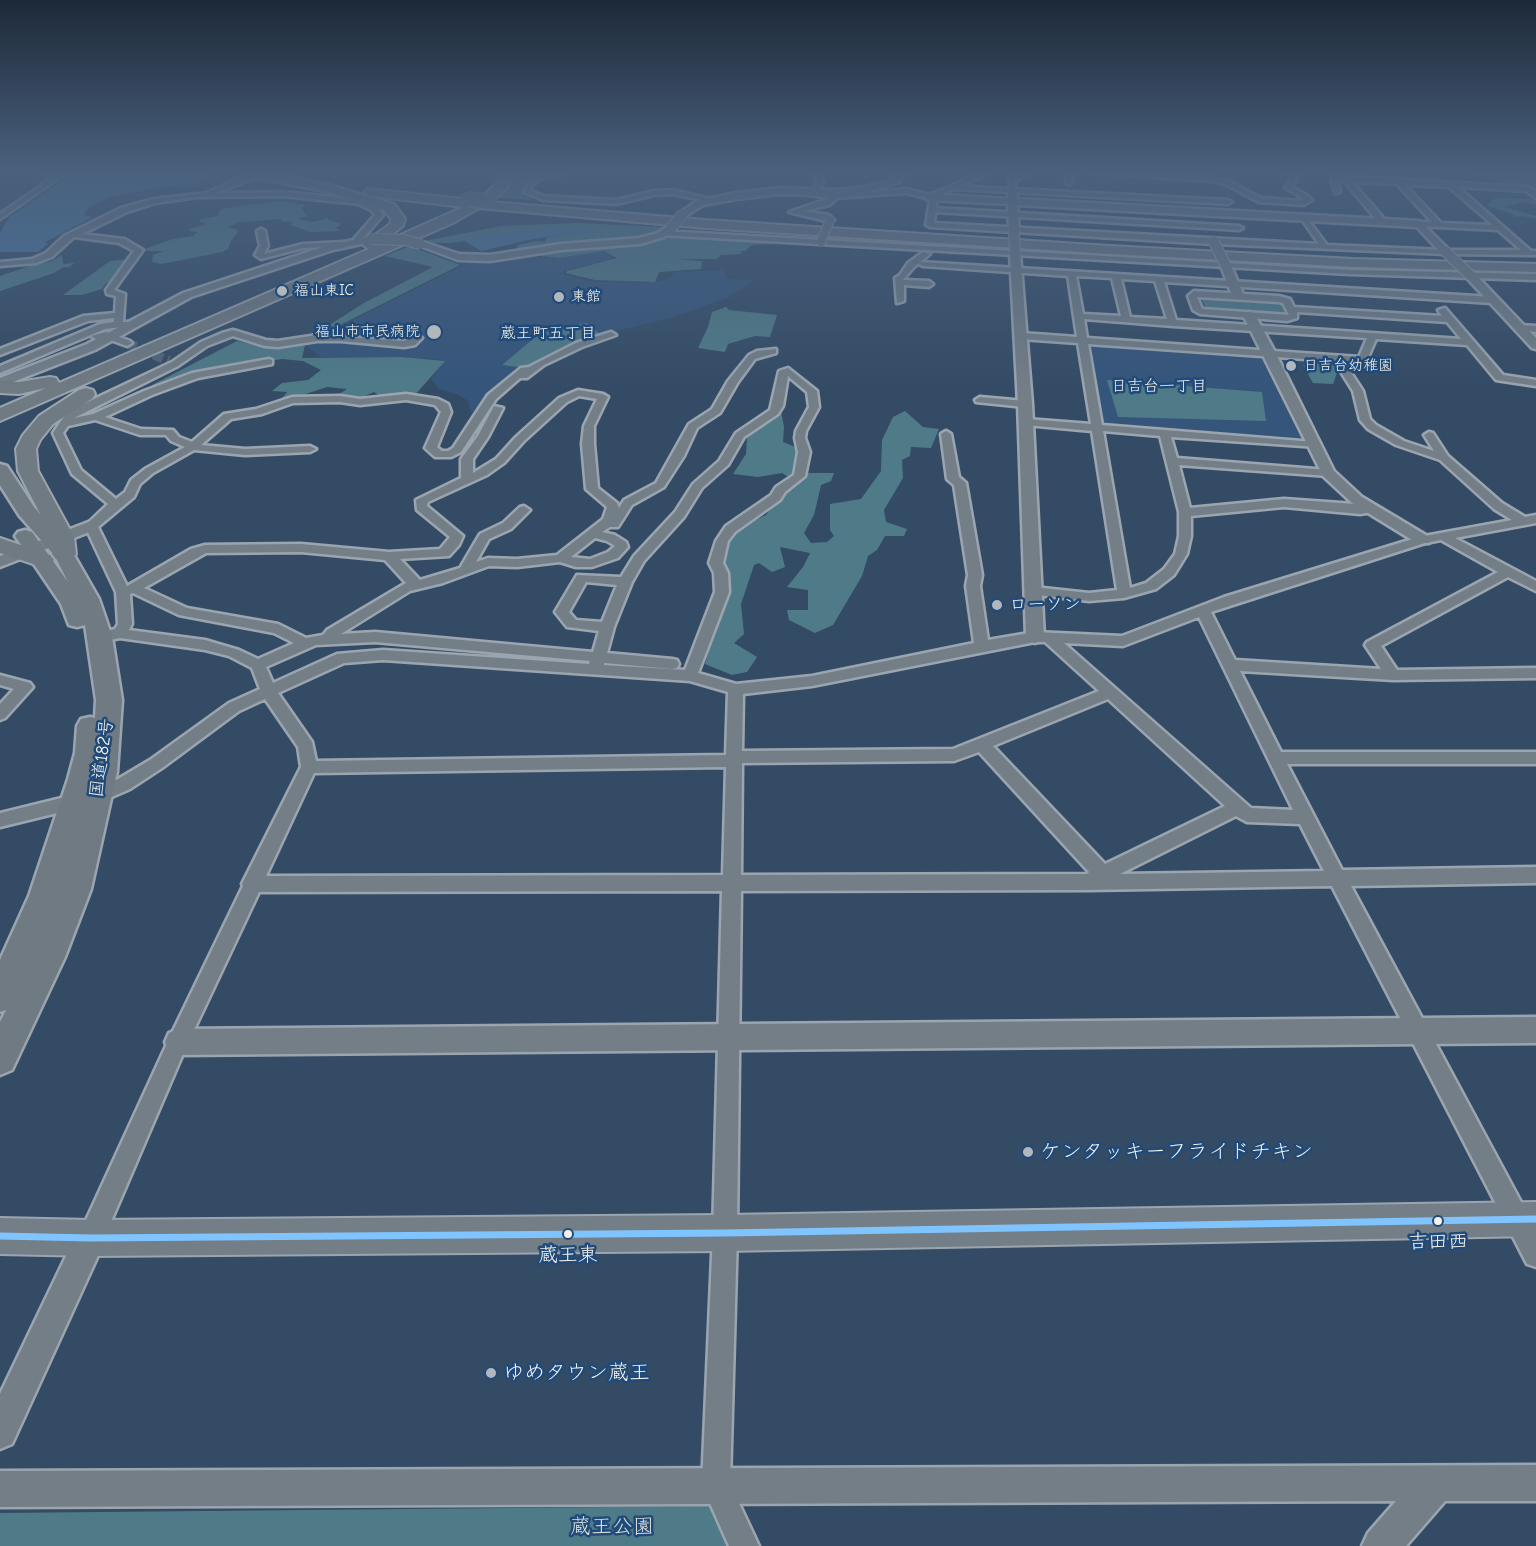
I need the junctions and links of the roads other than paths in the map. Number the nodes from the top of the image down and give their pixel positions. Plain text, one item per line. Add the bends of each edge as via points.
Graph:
1 (60, 245) edge
2 (129, 245) edge
3 (264, 245) edge
4 (320, 245) edge
5 (340, 245) edge
6 (369, 245) edge
7 (380, 245) edge
8 (384, 245) edge
9 (406, 245) edge
10 (423, 245) edge
11 (585, 245) edge
12 (855, 245) edge
13 (1015, 245) edge
14 (1036, 245) edge
15 (1101, 245) edge
16 (1216, 245) edge
17 (1302, 245) edge
18 (1440, 245) edge
19 (1520, 245) edge
20 (1324, 246) joint
21 (928, 252) junction
22 (1446, 252) junction
23 (1015, 254) junction
24 (1534, 256) edge
25 (0, 264) edge
26 (923, 264) junction
27 (1226, 266) junction
28 (1536, 268) edge
29 (1017, 270) junction
30 (1349, 272) junction
31 (1072, 274) junction
32 (313, 276) junction
33 (921, 276) dead end
34 (1470, 276) junction
35 (1116, 277) junction
36 (1524, 277) junction
37 (1536, 277) edge
38 (1159, 280) junction
39 (900, 282) junction
40 (929, 284) dead end
41 (1233, 285) junction
42 (1536, 288) edge
43 (1363, 292) junction
44 (1238, 296) junction
45 (1431, 296) junction
46 (1315, 300) junction
47 (1492, 300) junction
48 (900, 301) dead end
49 (238, 309) junction
50 (1292, 309) junction
51 (1078, 316) junction
52 (118, 319) junction
53 (1126, 319) junction
54 (1449, 319) junction
55 (1252, 322) junction
56 (1173, 323) junction
57 (133, 325) junction
58 (1520, 328) junction
59 (1536, 329) edge
60 (1335, 334) junction
61 (611, 335) dead end
62 (111, 336) junction
63 (1021, 336) junction
64 (1372, 336) junction
65 (417, 338) dead end
66 (1083, 339) junction
67 (1469, 342) junction
68 (127, 343) tunnel mouth
69 (1536, 345) edge
70 (773, 351) dead end
71 (0, 352) edge
72 (1269, 352) junction
73 (36, 355) junction
74 (1336, 358) junction
75 (269, 362) dead end
76 (0, 370) edge
77 (529, 370) junction
78 (0, 383) edge
79 (1536, 383) edge
80 (0, 387) edge
81 (980, 400) dead end
82 (1025, 404) junction
83 (1, 413) edge
84 (96, 417) junction
85 (1026, 422) junction
86 (63, 424) junction
87 (1097, 428) junction
88 (946, 434) dead end
89 (1165, 434) junction
90 (1429, 435) dead end
91 (1314, 445) junction
92 (192, 447) junction
93 (310, 449) dead end
94 (1444, 458) junction
95 (1172, 461) junction
96 (0, 470) edge
97 (1328, 473) junction
98 (466, 481) junction
99 (0, 501) edge
100 (116, 504) junction
101 (1369, 509) junction
102 (524, 510) dead end
103 (1185, 512) junction
104 (1529, 520) edge
105 (91, 526) junction
106 (593, 534) junction
107 (1442, 536) junction
108 (1423, 540) junction
109 (34, 550) edge
110 (389, 556) junction
111 (561, 558) junction
112 (583, 563) junction
113 (466, 568) junction
114 (1507, 572) junction
115 (1536, 573) edge
116 (601, 580) junction
117 (1522, 580) junction
118 (625, 582) junction
119 (413, 586) junction
120 (1536, 587) edge
121 (129, 590) junction
122 (1034, 591) junction
123 (1124, 594) junction
124 (1203, 611) junction
125 (607, 627) junction
126 (110, 635) junction
127 (1042, 637) junction
128 (327, 640) junction
129 (301, 645) junction
130 (982, 646) junction
131 (596, 663) junction
132 (258, 665) junction
133 (1230, 665) junction
134 (692, 671) junction
135 (1536, 673) edge
136 (1393, 675) junction
137 (0, 680) edge
138 (736, 689) junction
139 (268, 691) junction
140 (1108, 693) junction
141 (0, 714) edge
142 (981, 744) junction
143 (1276, 758) junction
144 (1536, 758) edge
145 (734, 759) junction
146 (309, 767) junction
147 (87, 799) junction
148 (1238, 807) junction
149 (1305, 817) junction
150 (0, 820) edge
151 (1536, 874) edge
152 (1337, 877) junction
153 (1095, 878) junction
154 (730, 882) junction
155 (251, 884) junction
156 (0, 997) edge
157 (1417, 1030) junction
158 (1536, 1030) edge
159 (728, 1036) junction
160 (178, 1042) junction
161 (0, 1058) edge
162 (1527, 1219) edge
163 (725, 1233) junction
164 (0, 1236) edge
165 (91, 1239) junction
166 (1536, 1255) edge
167 (0, 1432) edge
168 (1437, 1483) junction
169 (1536, 1483) edge
170 (716, 1485) junction
171 (0, 1489) edge
172 (744, 1546) edge
173 (1381, 1546) edge

1 - 25 street via 41,259
2 - 52 street via 139,250 110,290 121,294
3 - 4 street via 261,256
5 - 57 street via 187,295
6 - 32 highway
7 - 32 highway
8 - 32 highway
9 - 32 highway
10 - 11 street, bridge via 458,257 490,258
12 - 21 street
13 - 23 street, bridge
14 - 28 highway via 1261,259
15 - 24 highway via 1349,259
16 - 27 street, bridge
17 - 20 street
18 - 22 street
19 - 24 street
20 - 22 street
21 - 23 street
21 - 26 street
21 - 39 street via 911,265 899,278
22 - 24 street
22 - 34 street, bridge
23 - 27 street
23 - 29 street
26 - 29 street
26 - 33 street
27 - 30 street
27 - 41 street
29 - 31 street
29 - 63 street
30 - 34 street
30 - 43 street
31 - 35 street
31 - 51 street
32 - 49 highway
34 - 36 street
34 - 47 street
35 - 38 street
35 - 53 street
36 - 37 street
36 - 42 street
38 - 41 street
38 - 56 street
39 - 40 street
39 - 48 street
41 - 44 street
41 - 46 street
43 - 45 street
43 - 46 street
44 - 50 street via 1283,300
44 - 55 street via 1192,296 1200,311
45 - 47 street
45 - 54 street
46 - 50 street
46 - 54 street
46 - 60 street
47 - 58 street
49 - 80 highway via 75,376 28,387
49 - 83 highway
49 - 109 highway via 113,377 46,420 26,449
50 - 55 street via 1292,318
51 - 53 street
51 - 66 street
52 - 57 street
52 - 71 street via 86,318
52 - 73 street
53 - 56 street
54 - 67 street
55 - 56 street
55 - 60 street
55 - 72 street
57 - 62 street
58 - 59 street
58 - 69 street
60 - 64 street
61 - 77 street via 579,345
62 - 68 street
62 - 73 street via 98,335
62 - 78 street
63 - 66 street
63 - 82 street
64 - 67 street
64 - 74 street via 1363,360
65 - 86 street via 404,344 325,338 278,344 233,333 79,410
66 - 72 street
66 - 87 street
67 - 79 street via 1500,378
70 - 106 street via 752,357 716,411 693,426 660,485 628,503 617,521
72 - 74 street
72 - 91 street
73 - 76 street
74 - 94 street via 1358,391 1365,420 1372,427 1400,443
75 - 84 street via 196,375
77 - 92 street via 492,397 451,454 439,455 431,448 446,411 444,406 406,397 360,402 292,400 258,412 228,416
77 - 98 street via 498,407 470,453
81 - 82 street
82 - 85 street
84 - 86 street
84 - 92 street via 140,432 169,432
85 - 87 street
85 - 122 street
86 - 100 street via 58,433 76,472
87 - 89 street
87 - 123 street
88 - 130 street via 953,479 960,483
89 - 91 street
89 - 95 street
90 - 94 street
91 - 97 street
92 - 93 street via 245,453
92 - 100 street via 149,471
94 - 104 street via 1498,506
95 - 97 street
95 - 103 street
96 - 109 highway, 国道182号 via 26,510
97 - 101 street
98 - 106 street via 500,461 563,400 578,393 603,397 589,426 592,489 613,506 609,521
98 - 110 street via 422,500 421,507 457,536 449,549 436,554
99 - 109 highway, 国道182号
100 - 105 street
101 - 103 street via 1284,503
101 - 108 street
102 - 113 street via 507,526 484,537
103 - 123 street via 1181,554 1169,572 1151,586
104 - 107 street
105 - 109 street
105 - 121 street
106 - 111 street
106 - 112 street via 620,542 622,547 613,555
107 - 108 street
107 - 114 street
108 - 124 street
109 - 126 highway, 国道182号 via 88,599
109 - 147 highway, 国道182号 via 72,604 90,679
110 - 119 street via 413,580
110 - 121 street via 301,548 206,549
111 - 112 street
111 - 113 street via 488,562
112 - 116 street via 582,568 601,573
113 - 119 street
114 - 117 street
114 - 136 street via 1372,645
115 - 117 street
116 - 118 street
116 - 125 street via 582,578 562,612 572,624
117 - 120 street
118 - 125 street
118 - 134 street via 639,559 680,514 697,486 724,464 740,435 774,412 784,372 808,386 814,407 801,431 804,452 799,476 730,529 722,541 716,563 722,592
119 - 128 street via 332,633
121 - 126 street via 125,624
121 - 129 street via 184,612 278,629 299,639
122 - 123 street via 1089,597
122 - 127 street
124 - 127 street via 1123,640
124 - 133 street
125 - 131 street
126 - 132 street via 205,645
126 - 147 highway, 国道182号 via 104,772
127 - 130 street
127 - 140 street
128 - 129 street
128 - 131 street via 375,637
129 - 132 street
130 - 138 street via 812,681
131 - 134 street
131 - 139 street via 360,655 342,658
132 - 139 street
133 - 136 street
133 - 143 street
134 - 138 street
135 - 136 street
137 - 141 street via 25,687
138 - 145 street
139 - 146 street via 306,746
139 - 147 street via 234,708 124,784
140 - 142 street
140 - 148 street
142 - 145 street via 954,755
142 - 153 street
143 - 144 street
143 - 149 street
145 - 146 street
145 - 154 street
146 - 155 street
147 - 150 street
147 - 156 highway, 国道182号
147 - 161 highway, 国道182号 via 76,889 49,957
148 - 149 street via 1247,815
148 - 153 street
149 - 152 street
151 - 152 street
152 - 153 street
152 - 157 street
153 - 154 street
154 - 155 street
154 - 159 street
155 - 160 street
157 - 158 street
157 - 159 street
157 - 162 street
159 - 160 street
159 - 163 street
160 - 165 street
162 - 163 main road
162 - 166 street
163 - 165 main road
163 - 170 street
164 - 165 main road
165 - 167 street
168 - 169 street
168 - 170 street
168 - 173 street
170 - 171 street
170 - 172 street

